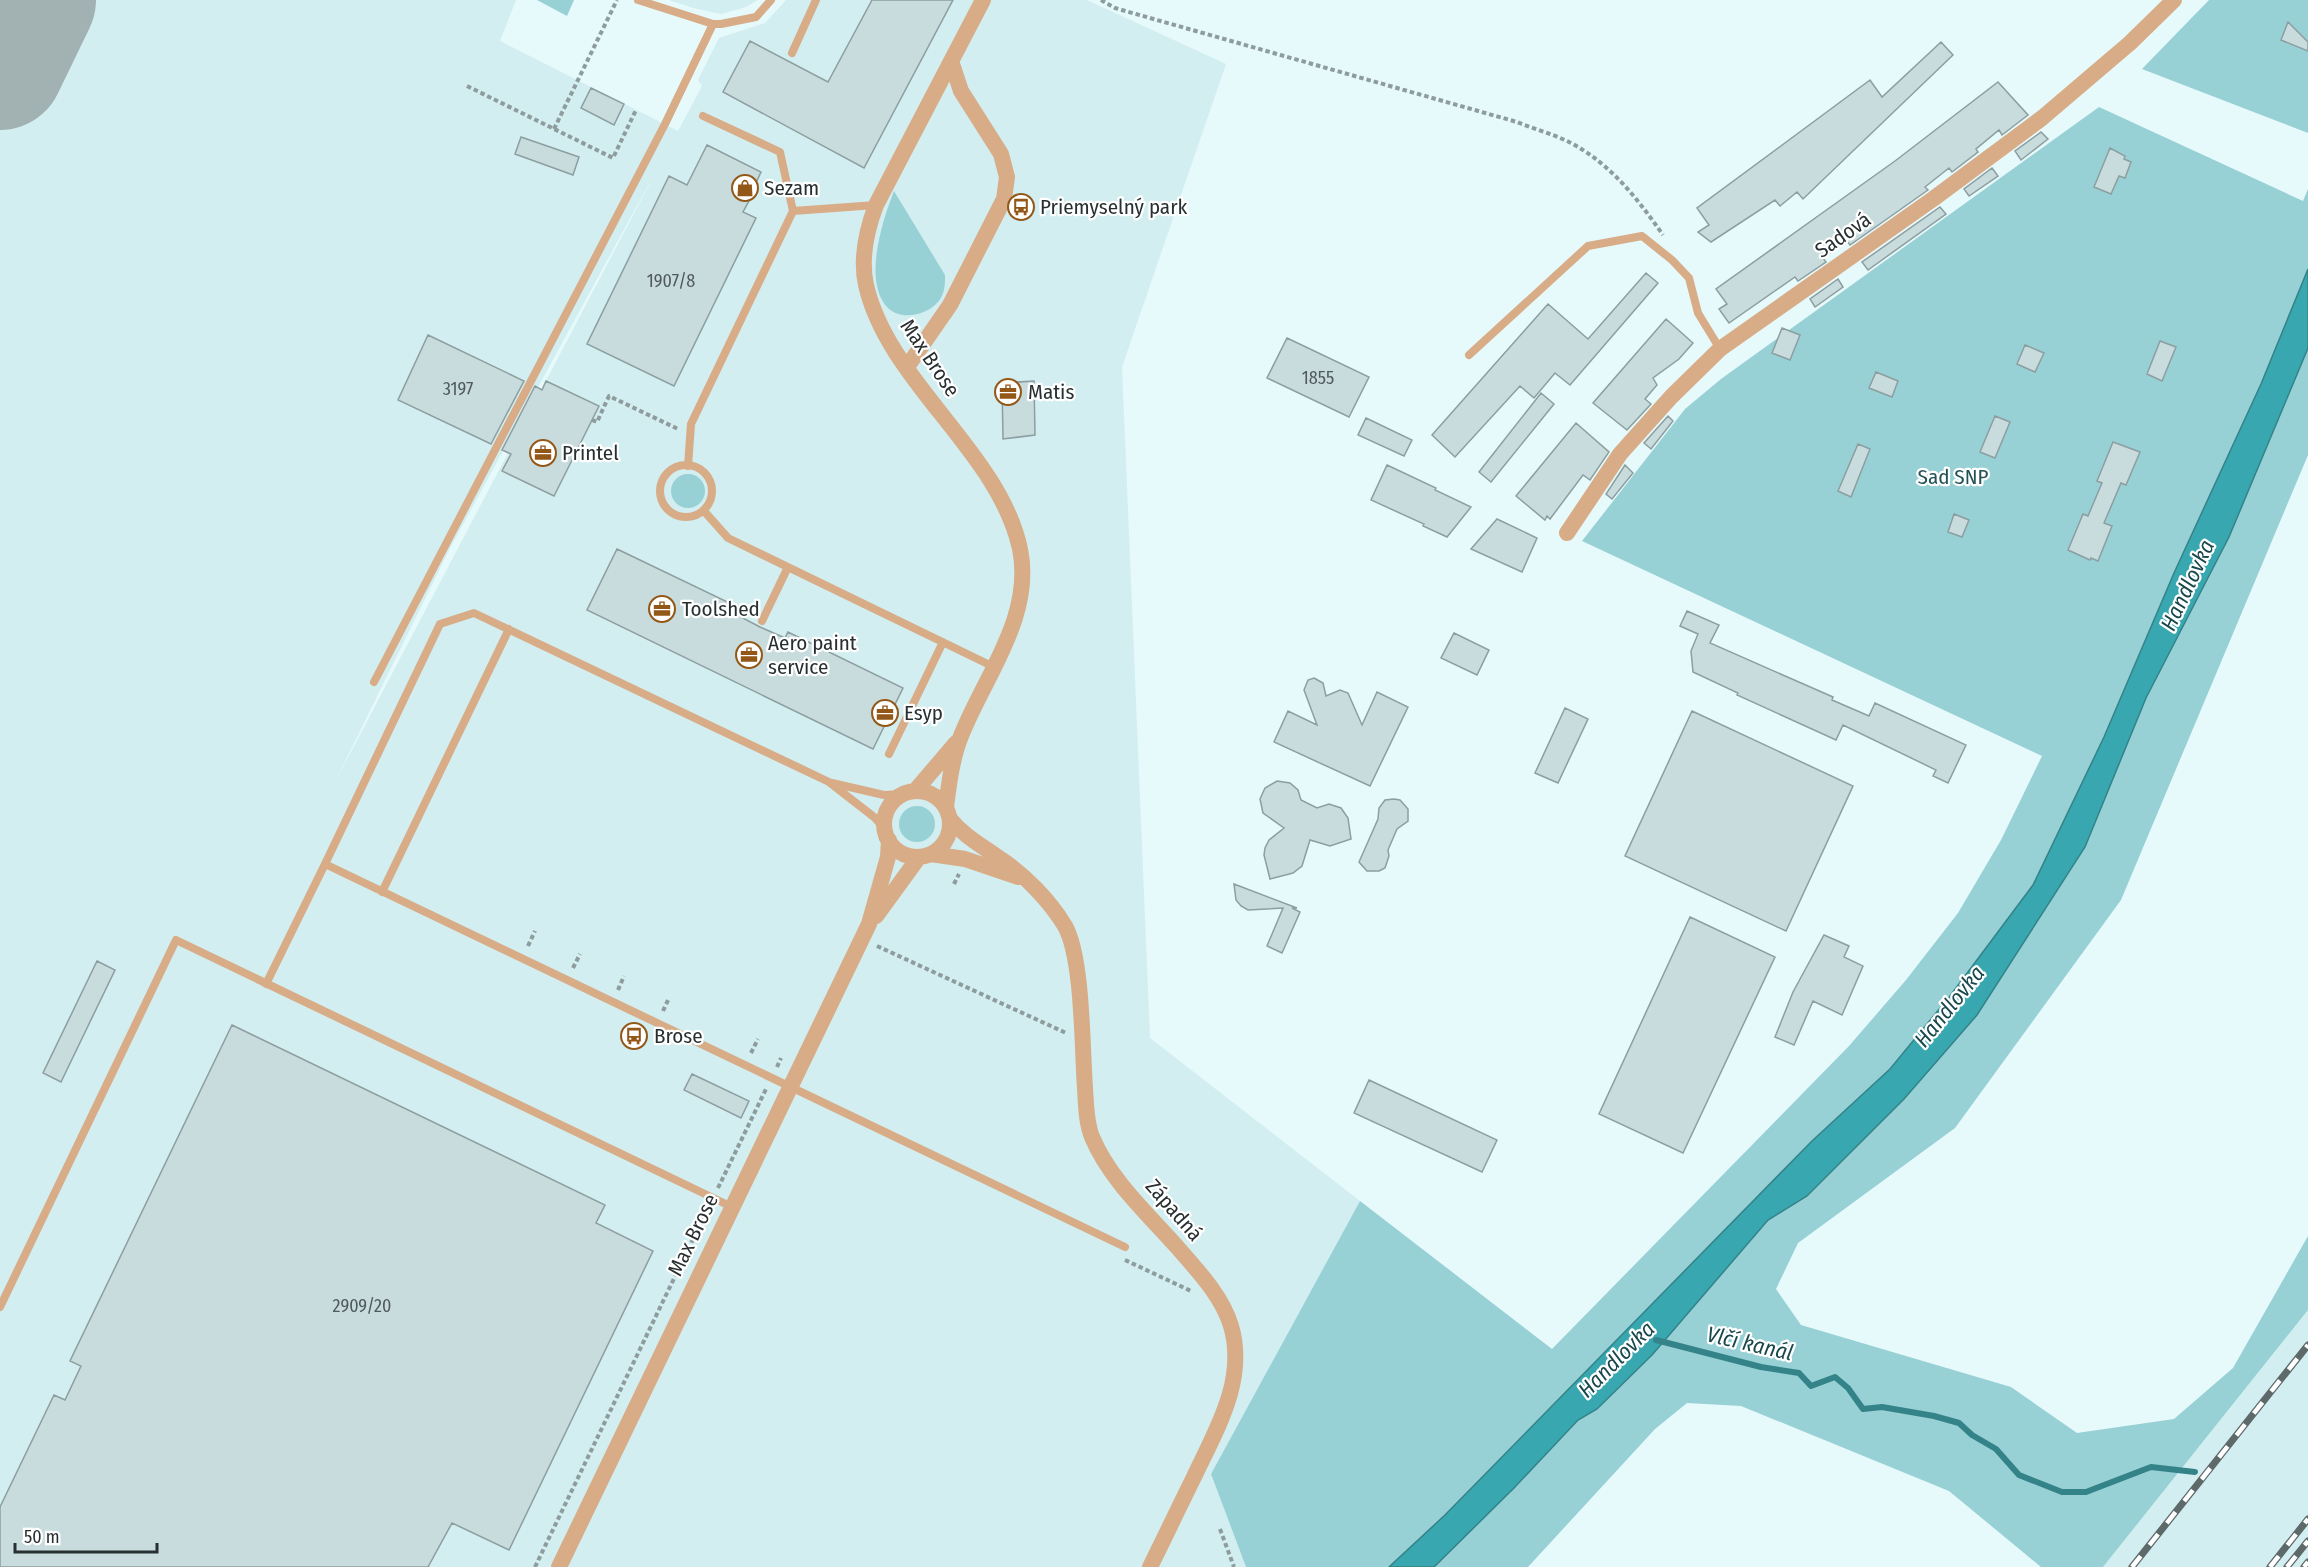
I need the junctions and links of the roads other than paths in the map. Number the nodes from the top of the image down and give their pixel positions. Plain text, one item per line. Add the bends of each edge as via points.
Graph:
1 (638, 0) edge
2 (771, 0) edge
3 (816, 0) edge
4 (983, 0) edge
5 (2174, 0) edge
6 (713, 24) junction
7 (792, 53) dead end
8 (951, 61) junction
9 (703, 116) dead end
10 (876, 205) junction
11 (793, 211) junction
12 (1720, 349) junction
13 (1469, 355) dead end
14 (907, 367) junction
15 (688, 466) junction
16 (704, 511) junction
17 (1567, 533) dead end
18 (788, 567) junction
19 (762, 621) dead end
20 (509, 629) junction
21 (943, 642) junction
22 (994, 667) junction
23 (374, 682) dead end
24 (960, 737) junction
25 (889, 754) dead end
26 (829, 782) junction
27 (909, 793) junction
28 (948, 813) junction
29 (887, 835) junction
30 (925, 855) junction
31 (325, 864) junction
32 (1024, 879) junction
33 (382, 892) junction
34 (869, 924) junction
35 (266, 984) junction
36 (790, 1086) junction
37 (732, 1207) junction
38 (1125, 1247) dead end
39 (0, 1306) edge
40 (559, 1567) edge
41 (1150, 1567) edge

1 - 6 lane
2 - 6 lane via 756,17
3 - 7 lane
4 - 8 street, Max Brose
5 - 12 street, Sadová via 2042,118
6 - 23 lane via 665,124
8 - 10 street, Max Brose
8 - 14 street via 961,91 1001,154 1007,177 1004,199 950,305
9 - 11 lane via 780,152
10 - 11 lane
10 - 14 street, Max Brose via 867,230 865,283 875,315
11 - 15 lane via 691,424
12 - 13 lane via 1698,313 1689,278 1642,236 1588,246
12 - 17 street, Sadová via 1620,454
14 - 22 street, Max Brose via 997,491 1011,518 1021,552 1022,589
15 - 16 lane via 704,472 711,483 711,501
15 - 16 lane via 669,473 661,486 662,500 677,516
16 - 18 lane via 728,538
18 - 19 lane
18 - 21 lane
20 - 26 lane
20 - 31 lane via 474,613 440,624
20 - 33 lane
21 - 22 lane
21 - 25 lane
22 - 24 street, Max Brose
24 - 27 street, Max Brose
24 - 28 street, Max Brose via 948,786
26 - 27 lane via 884,795
26 - 29 lane via 873,817
27 - 28 street via 933,795
27 - 29 street, Max Brose via 894,801 887,811
28 - 30 street, Max Brose via 948,837 941,847
28 - 32 street, Západná via 959,831
29 - 30 street via 902,853
29 - 34 street, Max Brose via 888,857
30 - 32 street, Západná via 965,859
30 - 34 street, Max Brose
31 - 33 lane
31 - 35 lane
32 - 41 street, Západná via 1049,901 1066,929 1077,967 1086,1108 1100,1154 1203,1277 1223,1306 1231,1327 1234,1375 1227,1406
33 - 36 lane
34 - 36 street, Max Brose
35 - 37 lane
35 - 39 lane via 177,940
36 - 37 street, Max Brose
36 - 38 lane
37 - 40 street, Max Brose

